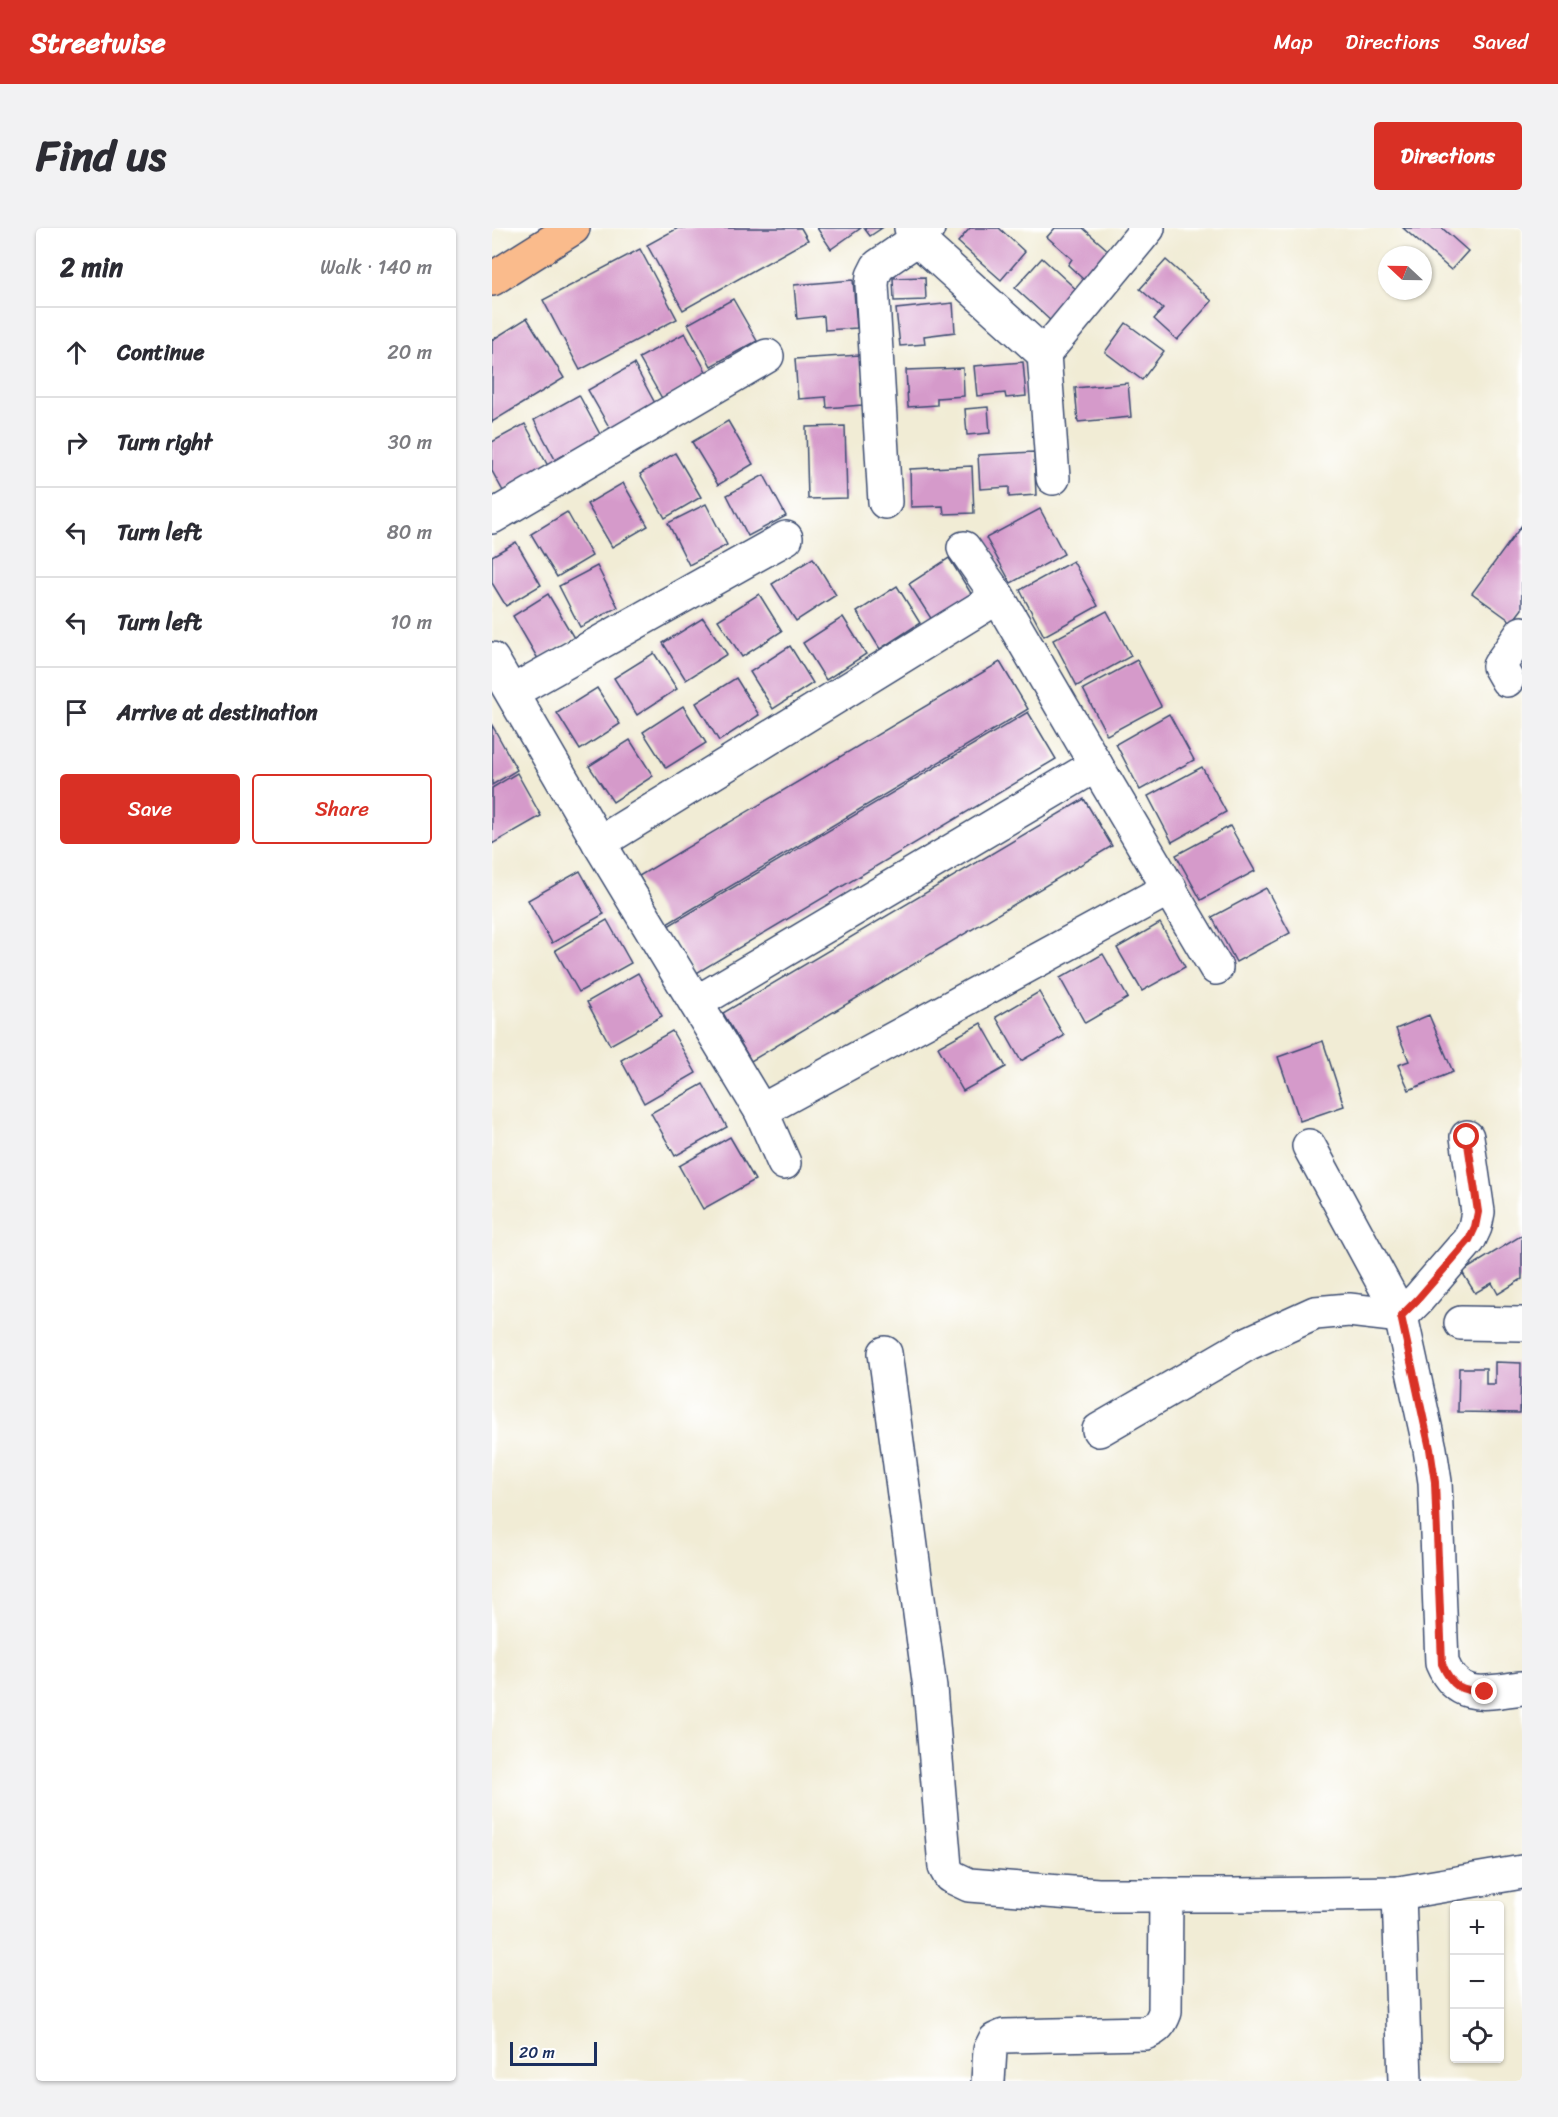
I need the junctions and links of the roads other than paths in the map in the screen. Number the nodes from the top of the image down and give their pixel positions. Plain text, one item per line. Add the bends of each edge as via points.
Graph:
1 (573, 228) edge
2 (1148, 228) edge
3 (919, 232) edge
4 (492, 279) edge
5 (1044, 354) junction
6 (767, 356) dead end
7 (1053, 478) dead end
8 (885, 502) dead end
9 (492, 516) edge
10 (786, 538) dead end
11 (964, 548) dead end
12 (998, 597) junction
13 (1522, 633) edge
14 (492, 659) edge
15 (1507, 680) dead end
16 (512, 692) junction
17 (1096, 765) junction
18 (599, 843) junction
19 (1170, 888) junction
20 (1216, 968) dead end
21 (696, 1003) junction
22 (761, 1111) junction
23 (1467, 1137) dead end
24 (1309, 1146) dead end
25 (784, 1163) dead end
26 (1401, 1316) junction
27 (1461, 1323) dead end
28 (1522, 1324) edge
29 (885, 1353) dead end
30 (1099, 1430) dead end
31 (1522, 1688) edge
32 (1522, 1872) edge
33 (1399, 1893) junction
34 (1166, 1895) junction
35 (988, 2081) edge
36 (1406, 2081) edge

1 - 4 main road
2 - 5 street
3 - 5 street
3 - 8 street via 878,266 873,276
5 - 7 street
6 - 9 street
10 - 16 street
11 - 12 street
12 - 17 street
12 - 18 street
13 - 15 street via 1499,666
14 - 16 street
16 - 18 street
17 - 19 street
17 - 21 street
18 - 21 street
19 - 20 street
19 - 22 street
21 - 22 street
22 - 25 street
23 - 26 street via 1478,1212 1475,1227 1469,1240
24 - 26 street
26 - 30 street via 1349,1310 1315,1313 1249,1343
26 - 31 street via 1435,1482 1442,1664 1448,1678 1469,1692
27 - 28 street
29 - 34 street via 930,1688 945,1867 950,1876 969,1885 1098,1895
32 - 33 street
33 - 34 street
33 - 36 street
34 - 35 street via 1162,2022 1145,2033 1004,2036 995,2040 990,2050

